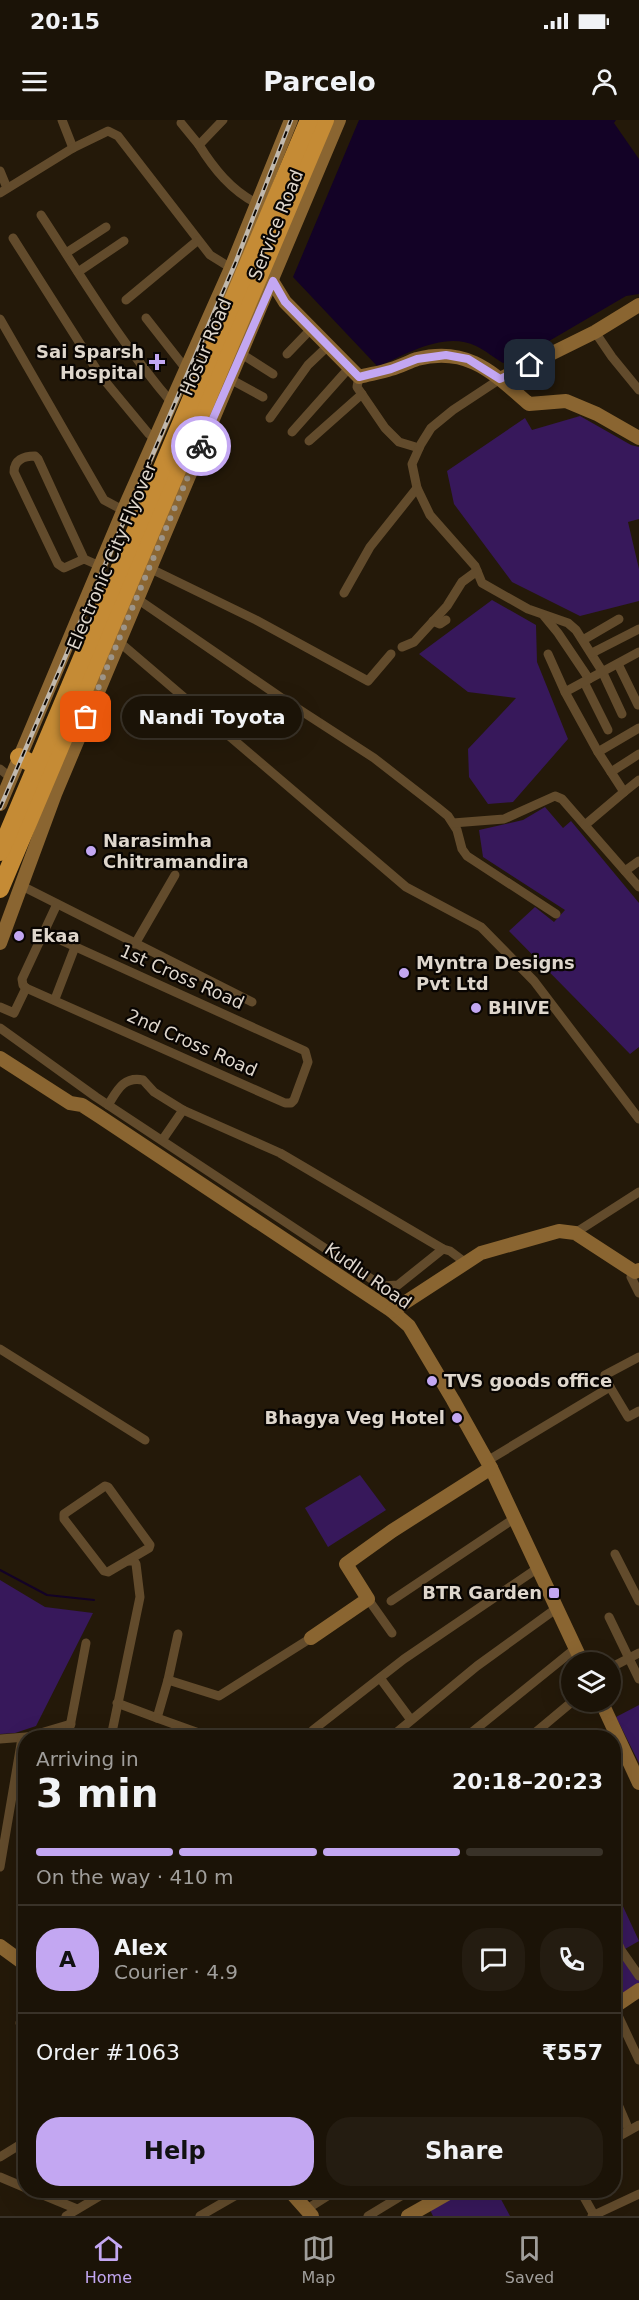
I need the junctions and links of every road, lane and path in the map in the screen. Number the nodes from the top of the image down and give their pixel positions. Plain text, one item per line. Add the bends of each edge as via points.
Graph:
1 (62, 120) edge
2 (104, 120) edge
3 (223, 120) edge
4 (275, 120) edge
5 (309, 120) edge
6 (319, 120) edge
7 (326, 120) edge
8 (339, 120) edge
9 (181, 123) dead end
10 (293, 124) edge
11 (108, 131) junction
12 (199, 145) junction
13 (74, 148) junction
14 (0, 171) edge
15 (3, 190) edge
16 (256, 203) junction
17 (41, 215) dead end
18 (106, 227) dead end
19 (13, 238) dead end
20 (124, 241) dead end
21 (197, 241) junction
22 (66, 253) junction
23 (235, 267) junction
24 (78, 272) junction
25 (266, 278) junction
26 (266, 296) junction
27 (126, 300) dead end
28 (285, 302) junction
29 (639, 305) edge
30 (146, 318) dead end
31 (0, 319) edge
32 (312, 328) junction
33 (595, 332) junction
34 (329, 345) junction
35 (240, 353) junction
36 (287, 354) dead end
37 (186, 369) junction
38 (354, 372) junction
39 (273, 374) dead end
40 (230, 379) junction
41 (500, 379) junction
42 (639, 390) edge
43 (362, 394) junction
44 (263, 397) dead end
45 (172, 403) junction
46 (270, 417) dead end
47 (292, 432) dead end
48 (639, 438) edge
49 (156, 439) junction
50 (309, 441) dead end
51 (419, 447) junction
52 (417, 488) junction
53 (129, 514) junction
54 (84, 559) junction
55 (143, 565) junction
56 (100, 566) junction
57 (477, 571) junction
58 (344, 593) dead end
59 (136, 598) junction
60 (544, 616) junction
61 (619, 619) dead end
62 (446, 620) dead end
63 (433, 621) junction
64 (639, 629) edge
65 (583, 639) junction
66 (118, 641) junction
67 (402, 647) dead end
68 (639, 652) edge
69 (592, 653) junction
70 (392, 654) dead end
71 (548, 654) dead end
72 (618, 664) junction
73 (602, 670) junction
74 (586, 680) junction
75 (565, 692) junction
76 (638, 705) edge
77 (622, 714) dead end
78 (639, 728) edge
79 (608, 730) dead end
80 (598, 752) junction
81 (639, 753) edge
82 (25, 760) junction
83 (611, 772) junction
84 (4, 780) edge
85 (639, 780) edge
86 (624, 792) junction
87 (0, 804) edge
88 (453, 823) junction
89 (585, 825) junction
90 (0, 836) edge
91 (0, 852) edge
92 (639, 861) edge
93 (625, 871) junction
94 (0, 875) edge
95 (176, 875) dead end
96 (20, 885) junction
97 (639, 887) edge
98 (0, 889) edge
99 (57, 904) junction
100 (556, 914) dead end
101 (45, 933) junction
102 (0, 942) edge
103 (135, 944) junction
104 (75, 947) junction
105 (26, 988) junction
106 (55, 999) junction
107 (252, 1002) dead end
108 (0, 1007) edge
109 (0, 1028) edge
110 (0, 1048) edge
111 (305, 1051) joint
112 (0, 1058) edge
113 (89, 1104) junction
114 (108, 1105) junction
115 (183, 1110) junction
116 (639, 1119) edge
117 (163, 1139) junction
118 (639, 1192) edge
119 (575, 1233) junction
120 (443, 1249) junction
121 (466, 1263) junction
122 (637, 1271) edge
123 (639, 1293) edge
124 (392, 1311) junction
125 (0, 1349) edge
126 (639, 1357) edge
127 (610, 1386) junction
128 (639, 1411) edge
129 (145, 1440) dead end
130 (489, 1465) junction
131 (515, 1518) junction
132 (615, 1554) dead end
133 (128, 1561) junction
134 (538, 1568) junction
135 (368, 1599) junction
136 (391, 1601) dead end
137 (639, 1601) edge
138 (557, 1608) junction
139 (609, 1617) dead end
140 (392, 1633) dead end
141 (178, 1634) dead end
142 (311, 1638) joint
143 (86, 1643) dead end
144 (576, 1648) junction
145 (578, 1652) edge
146 (639, 1653) edge
147 (629, 1658) junction
148 (621, 1662) edge
149 (380, 1678) junction
150 (639, 1679) edge
151 (168, 1680) junction
152 (117, 1703) junction
153 (561, 1711) edge
154 (606, 1712) edge
155 (157, 1718) junction
156 (411, 1720) junction
157 (71, 1725) junction
158 (53, 1730) edge
159 (70, 1730) edge
160 (112, 1730) edge
161 (190, 1730) edge
162 (313, 1730) edge
163 (399, 1730) edge
164 (475, 1730) edge
165 (538, 1730) edge
166 (614, 1730) edge
167 (18, 1738) edge
168 (0, 1739) edge
169 (621, 1744) edge
170 (18, 1774) edge
171 (639, 1783) edge
172 (0, 1868) edge
173 (0, 1946) edge
174 (621, 1950) edge
175 (18, 1958) edge
176 (639, 1976) edge
177 (639, 1990) edge
178 (621, 2002) edge
179 (621, 2022) edge
180 (639, 2060) edge
181 (621, 2111) edge
182 (639, 2125) edge
183 (629, 2130) junction
184 (621, 2135) edge
185 (18, 2146) edge
186 (0, 2157) edge
187 (0, 2177) edge
188 (18, 2185) edge
189 (639, 2194) edge
190 (49, 2198) edge
191 (97, 2198) edge
192 (231, 2198) edge
193 (296, 2198) edge
194 (327, 2198) edge
195 (398, 2198) edge
196 (440, 2198) edge
197 (584, 2198) edge
198 (77, 2210) junction
199 (309, 2212) edge
200 (612, 2212) edge
201 (66, 2216) edge
202 (200, 2216) edge
203 (368, 2216) edge
204 (408, 2216) edge
205 (593, 2216) edge

1 - 13 street
2 - 11 street
3 - 12 street
4 - 10 street
5 - 91 highway, Electronic City Flyover, bridge
6 - 94 highway, Electronic City Flyover
7 - 25 highway, Hosur Road
8 - 25 street, Service Road
9 - 12 street
10 - 16 street, Hosur Road
10 - 23 highway, Hosur Road
11 - 13 street
11 - 21 street via 118,136
12 - 16 street via 213,167 241,195
13 - 15 street
14 - 15 street
16 - 23 street, Hosur Road
17 - 22 street
18 - 22 street
19 - 49 street via 100,375
20 - 24 street
21 - 23 street via 210,255
21 - 27 street
22 - 24 street
23 - 25 highway
23 - 37 street, Hosur Road
23 - 53 highway, Hosur Road
24 - 45 street via 115,329
25 - 26 street, Service Road
25 - 28 street
25 - 55 highway, Hosur Road
26 - 28 street
26 - 35 street, Service Road
28 - 32 street
29 - 33 street
30 - 37 street
31 - 53 street via 104,500
32 - 34 street
32 - 36 street
33 - 41 street
33 - 42 street
34 - 38 street
34 - 46 street via 308,365
35 - 39 street
35 - 40 street, Service Road
37 - 45 street, Hosur Road
38 - 41 street via 391,369 417,359 446,355 468,359
38 - 43 street
38 - 47 street
40 - 44 street
40 - 55 street, Service Road
41 - 48 street via 529,404 567,400
41 - 51 street via 431,428
43 - 50 street
43 - 51 street via 399,442
45 - 49 street, Hosur Road
49 - 53 street, Hosur Road
51 - 52 street via 412,464
52 - 57 street via 430,515
52 - 58 street via 370,548
53 - 56 street, Hosur Road
53 - 82 highway, Hosur Road
54 - 54 street via 38,459 19,459 14,472 58,564 64,568
54 - 56 street
55 - 59 street, Service Road
55 - 70 street via 368,681
55 - 98 highway, Hosur Road
56 - 82 street, Hosur Road
57 - 60 street via 482,583
57 - 63 street via 462,582
59 - 66 street, Service Road
59 - 88 street via 374,758
60 - 65 street via 568,623
60 - 74 street
61 - 65 street
62 - 63 street via 440,624
63 - 67 street via 414,642
64 - 69 street
65 - 69 street
66 - 96 street, Service Road
66 - 116 street via 406,887 481,927 534,981
68 - 72 street
69 - 73 street
71 - 75 street
72 - 73 street
72 - 76 street
73 - 74 street
73 - 77 street
74 - 75 street
74 - 79 street
75 - 80 street
78 - 80 street
80 - 83 street
81 - 83 street
82 - 84 street, Hosur Road
82 - 90 highway, Hosur Road
83 - 86 street
84 - 87 street, Hosur Road
85 - 86 street
86 - 89 street
88 - 89 street via 504,819 555,796
88 - 100 street via 467,856
89 - 93 street
92 - 93 street
93 - 97 street
95 - 103 street
96 - 99 street
96 - 102 street, Service Road
99 - 101 street
99 - 103 street
101 - 104 street, 1st Cross Road
101 - 105 street via 22,980
103 - 107 street
104 - 106 street
104 - 111 street, 1st Cross Road
105 - 106 street, 2nd Cross Road
105 - 108 street via 14,1013
106 - 111 street, 2nd Cross Road via 285,1103 294,1100 308,1062
109 - 113 street
110 - 113 street, Kudlu Road
112 - 113 street, Kudlu Road via 70,1103
113 - 114 street
113 - 124 street, Kudlu Road
114 - 115 street via 122,1083 134,1078 143,1080
114 - 117 street
115 - 117 street
115 - 120 street via 280,1153
117 - 120 street via 382,1286 398,1285
118 - 119 street
119 - 121 street via 557,1232 481,1253
119 - 122 street
120 - 121 street
121 - 124 street
122 - 123 street via 631,1277
124 - 130 street, Kudlu Road via 409,1326
125 - 129 street
126 - 127 street via 605,1375
127 - 128 street via 628,1417
127 - 130 street
130 - 131 street, Kudlu Road
130 - 135 street via 346,1564
131 - 134 street, Kudlu Road
131 - 136 street
132 - 137 street
133 - 133 street via 112,1572 104,1571 66,1523 64,1514 102,1487 108,1487 150,1545
133 - 152 street via 126,1568 136,1574 140,1583 140,1597
134 - 138 street, Kudlu Road
134 - 149 street
135 - 140 street
135 - 142 street
138 - 144 street, Kudlu Road
138 - 156 street
139 - 147 street
141 - 151 street
142 - 151 street via 219,1696
143 - 157 street
144 - 145 street, Kudlu Road
144 - 164 street
146 - 147 street
147 - 148 street
147 - 150 street
149 - 156 street
149 - 162 street
151 - 155 street
152 - 155 street
152 - 160 street
153 - 165 street
154 - 166 street
155 - 161 street
156 - 163 street
157 - 158 street
157 - 159 street
167 - 168 street
169 - 171 street
170 - 172 street
173 - 175 street
174 - 176 street
177 - 178 street
179 - 180 street
181 - 183 street
182 - 183 street
183 - 184 street
185 - 186 street
187 - 188 street
189 - 200 street
190 - 198 street
191 - 198 street
192 - 202 street
193 - 199 street
194 - 199 street
195 - 203 street
196 - 204 street
197 - 205 street
198 - 201 street
200 - 205 street

